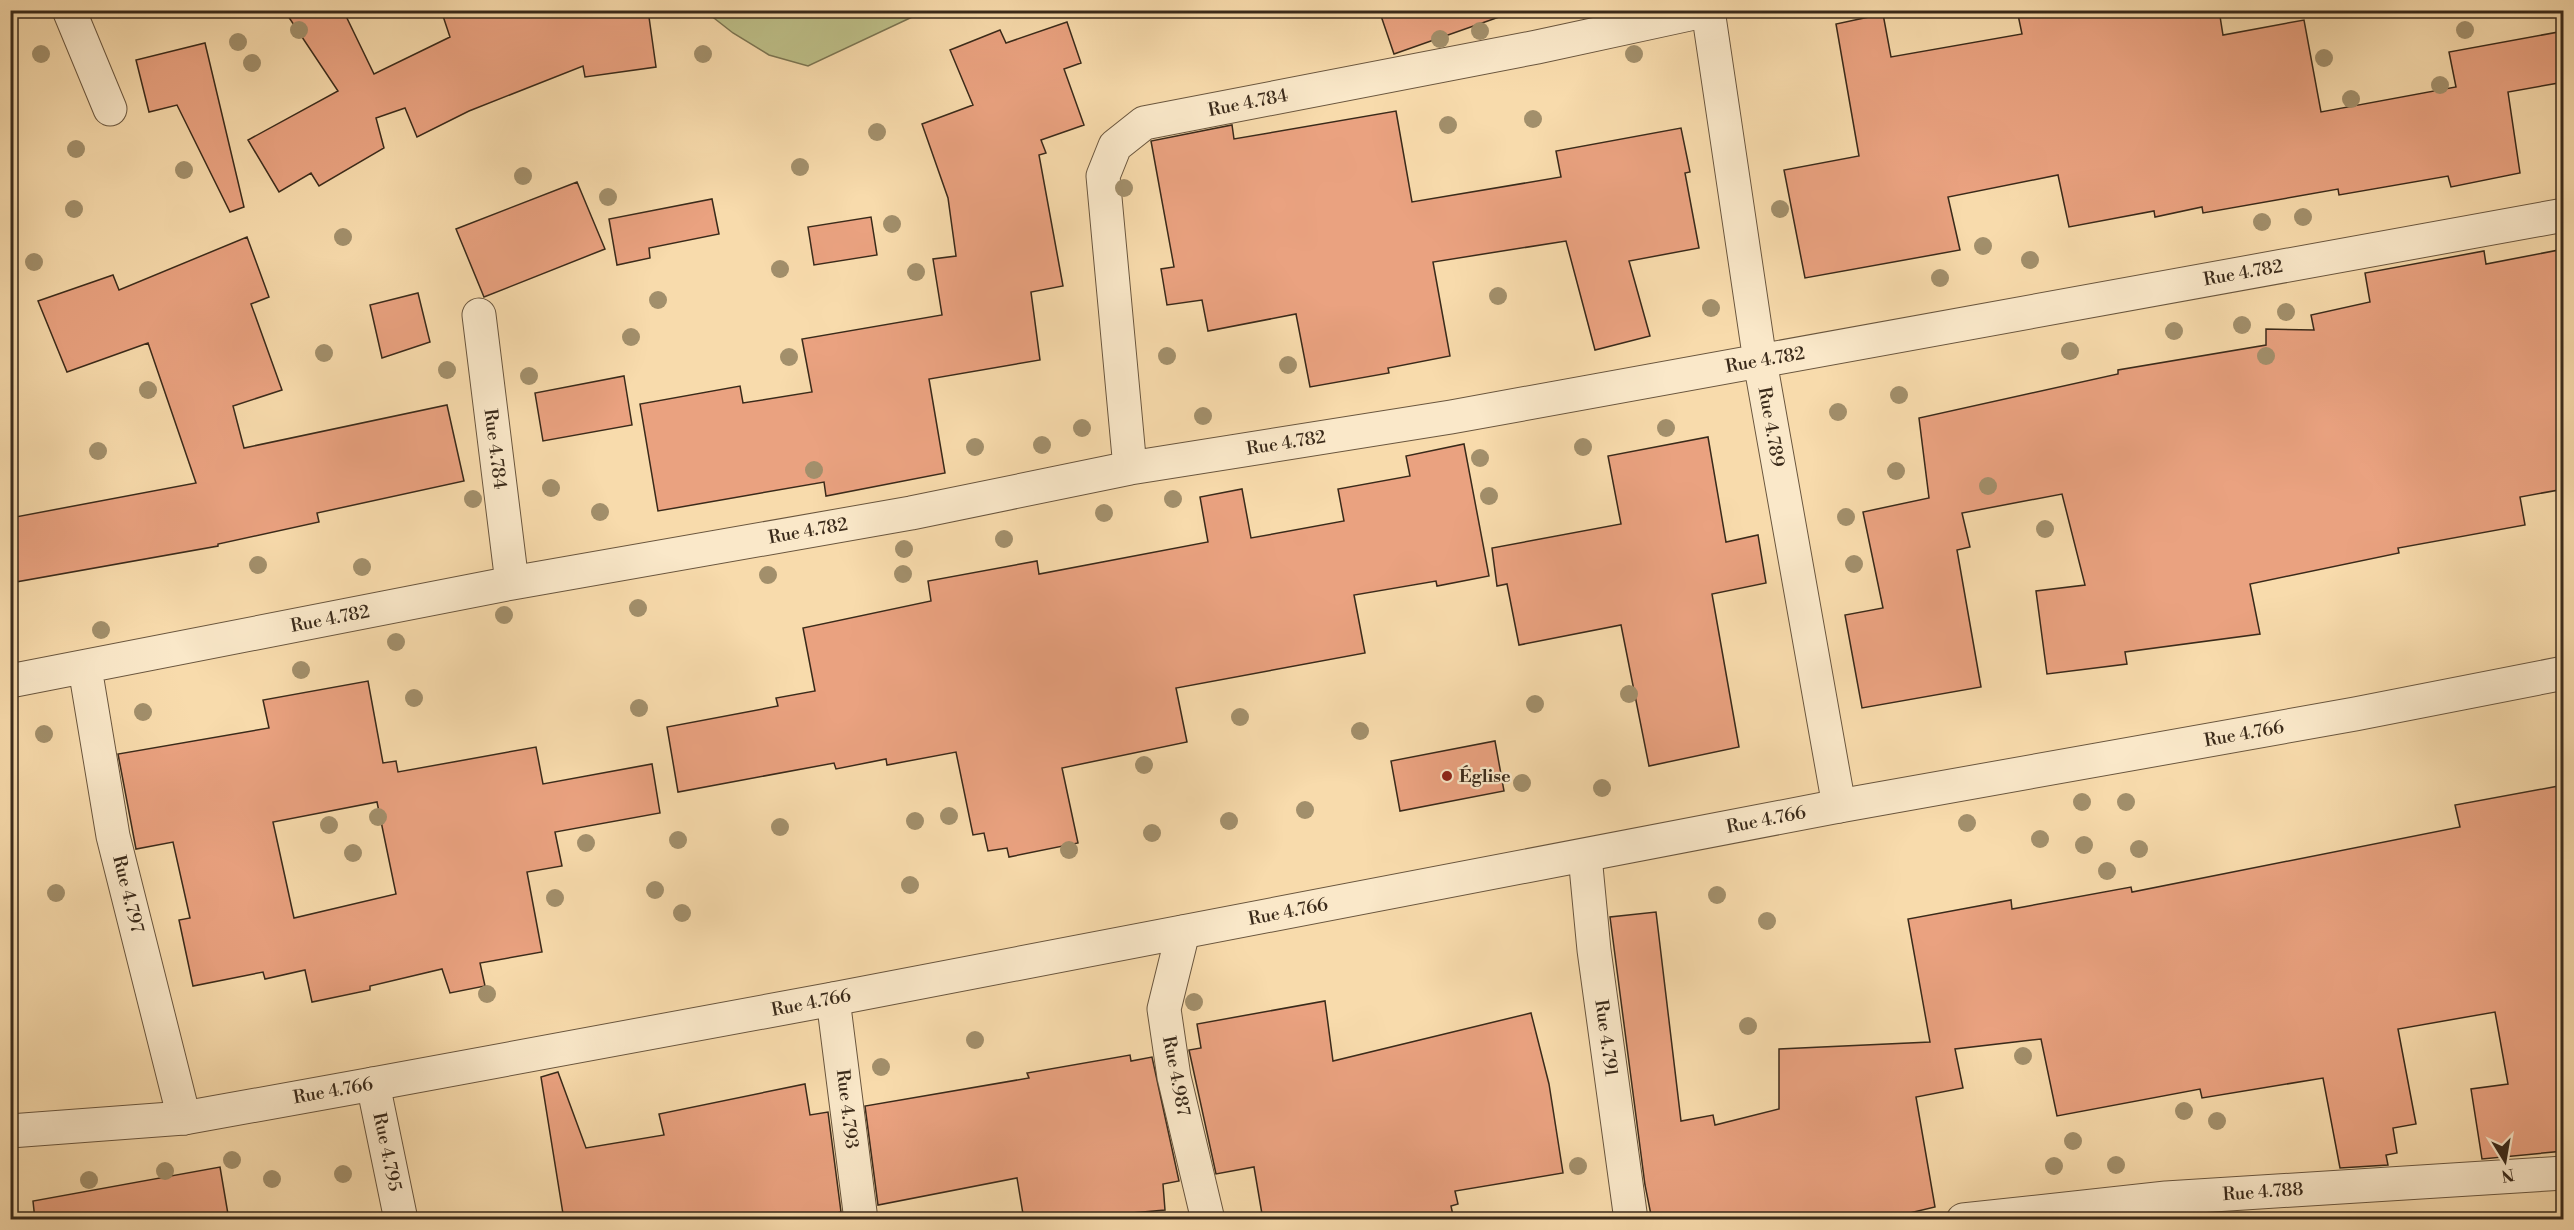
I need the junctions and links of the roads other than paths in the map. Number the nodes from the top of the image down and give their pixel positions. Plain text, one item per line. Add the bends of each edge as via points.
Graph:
1 (69, 10) edge
2 (1708, 10) edge
3 (110, 109) dead end
4 (2564, 215) edge
5 (478, 315) dead end
6 (1760, 361) junction
7 (1130, 468) junction
8 (512, 583) junction
9 (85, 668) junction
10 (2564, 673) edge
11 (10, 681) edge
12 (1839, 806) junction
13 (1585, 856) junction
14 (1183, 932) junction
15 (833, 999) junction
16 (373, 1084) junction
17 (184, 1118) junction
18 (10, 1131) edge
19 (2564, 1173) edge
20 (1965, 1219) edge
21 (401, 1220) edge
22 (861, 1220) edge
23 (1208, 1220) edge
24 (1631, 1220) edge

1 - 3 street
2 - 6 street, Rue 4.789
2 - 7 street, Rue 4.784 via 1144,123 1122,140 1115,146 1103,176
4 - 6 street, Rue 4.782
5 - 8 street, Rue 4.784
6 - 7 street, Rue 4.782 via 1451,417
6 - 12 street, Rue 4.789
7 - 8 street, Rue 4.782 via 911,513
8 - 9 street, Rue 4.782
9 - 11 street, Rue 4.782
9 - 17 street, Rue 4.797 via 113,836
10 - 12 street, Rue 4.766
12 - 13 street, Rue 4.766
13 - 14 street, Rue 4.766
13 - 24 street, Rue 4.791
14 - 15 street, Rue 4.766
14 - 23 street, Rue 4.987 via 1164,1009 1174,1077
15 - 16 street, Rue 4.766
15 - 22 street, Rue 4.793
16 - 17 street, Rue 4.766
16 - 21 street, Rue 4.795
17 - 18 street, Rue 4.766
19 - 20 street, Rue 4.788 via 2166,1198

